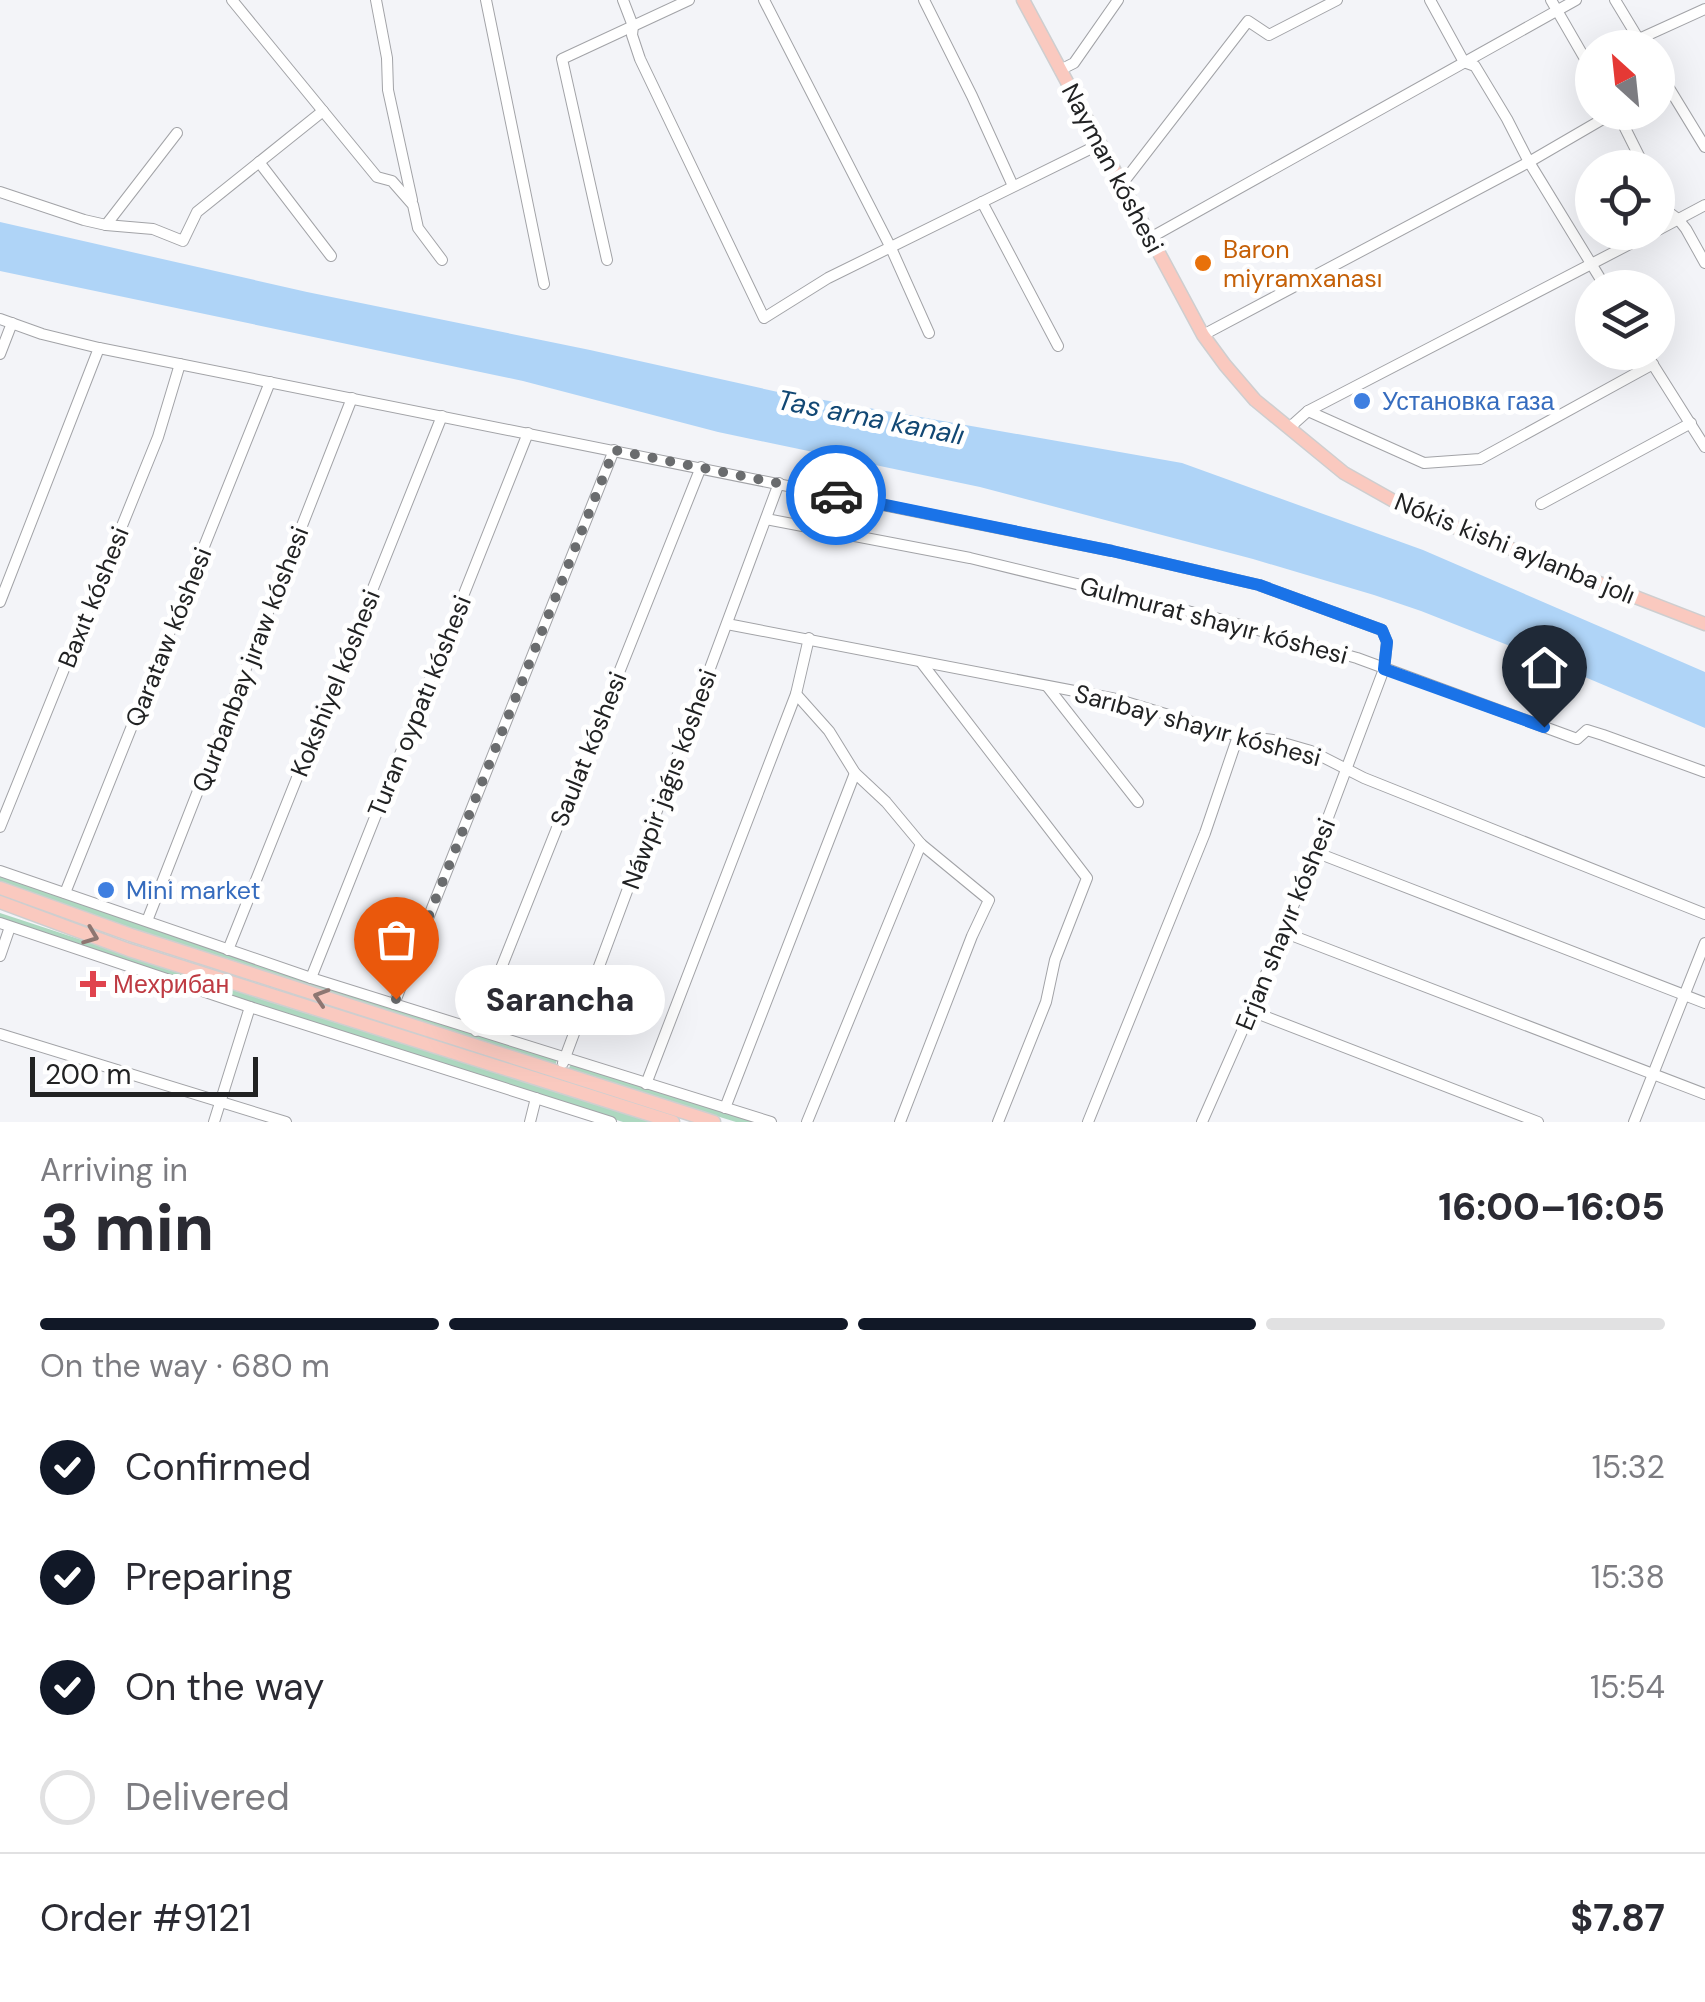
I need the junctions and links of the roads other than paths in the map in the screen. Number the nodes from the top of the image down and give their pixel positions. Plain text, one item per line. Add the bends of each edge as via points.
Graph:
1 (232, 0) edge
2 (376, 0) edge
3 (486, 0) edge
4 (622, 0) edge
5 (689, 0) edge
6 (764, 0) edge
7 (924, 0) edge
8 (1023, 0) edge
9 (1118, 0) edge
10 (1337, 0) edge
11 (1430, 0) edge
12 (1576, 0) edge
13 (1615, 0) edge
14 (1554, 5) edge
15 (1705, 9) edge
16 (633, 26) junction
17 (1633, 30) edge
18 (1665, 30) edge
19 (1575, 41) edge
20 (1464, 62) junction
21 (1060, 70) junction
22 (1675, 104) edge
23 (323, 111) junction
24 (1585, 130) edge
25 (177, 133) dead end
26 (1100, 144) junction
27 (1705, 148) edge
28 (259, 162) junction
29 (1529, 162) junction
30 (1122, 184) junction
31 (1013, 186) junction
32 (0, 192) edge
33 (982, 202) junction
34 (413, 205) junction
35 (1705, 205) edge
36 (1675, 217) edge
37 (1678, 219) junction
38 (1675, 221) edge
39 (106, 225) junction
40 (1150, 238) junction
41 (891, 248) junction
42 (1620, 250) edge
43 (332, 256) dead end
44 (442, 260) dead end
45 (608, 260) dead end
46 (1705, 262) edge
47 (1592, 265) junction
48 (1595, 270) edge
49 (544, 284) dead end
50 (0, 319) edge
51 (12, 323) junction
52 (929, 333) dead end
53 (1204, 335) junction
54 (1058, 346) dead end
55 (99, 348) junction
56 (0, 354) edge
57 (180, 364) junction
58 (1641, 370) edge
59 (1656, 370) edge
60 (270, 382) junction
61 (352, 398) junction
62 (1308, 411) junction
63 (442, 416) junction
64 (1692, 423) junction
65 (1289, 428) junction
66 (528, 433) junction
67 (1705, 447) edge
68 (614, 450) junction
69 (700, 467) junction
70 (779, 484) junction
71 (1542, 504) dead end
72 (766, 519) junction
73 (0, 602) edge
74 (727, 624) junction
75 (1705, 624) edge
76 (810, 638) junction
77 (920, 661) junction
78 (1384, 669) junction
79 (1047, 686) junction
80 (796, 694) junction
81 (1238, 736) junction
82 (1347, 769) junction
83 (855, 772) junction
84 (1705, 772) edge
85 (1138, 802) dead end
86 (0, 827) edge
87 (920, 844) junction
88 (1316, 852) junction
89 (0, 871) edge
90 (0, 888) edge
91 (65, 893) junction
92 (0, 902) edge
93 (1705, 914) edge
94 (147, 920) junction
95 (5, 925) edge
96 (1283, 932) junction
97 (1705, 942) edge
98 (228, 950) junction
99 (0, 956) edge
100 (310, 978) junction
101 (1684, 994) junction
102 (1705, 1003) edge
103 (394, 1004) junction
104 (250, 1007) junction
105 (1251, 1012) junction
106 (476, 1031) junction
107 (0, 1034) edge
108 (565, 1058) junction
109 (560, 1074) junction
110 (1654, 1074) junction
111 (646, 1084) junction
112 (1705, 1094) edge
113 (536, 1098) junction
114 (220, 1102) junction
115 (725, 1108) junction
116 (1206, 1121) edge
117 (214, 1122) edge
118 (286, 1122) edge
119 (530, 1122) edge
120 (610, 1122) edge
121 (673, 1122) edge
122 (714, 1122) edge
123 (772, 1122) edge
124 (806, 1122) edge
125 (900, 1122) edge
126 (998, 1122) edge
127 (1088, 1122) edge
128 (1538, 1122) edge
129 (1634, 1122) edge

1 - 23 street
2 - 34 street
3 - 49 street
4 - 16 street
5 - 16 street
6 - 41 street
7 - 31 street
8 - 21 main road, Nayman kóshesi
9 - 21 street via 1074,63
10 - 30 street via 1269,35 1248,21
11 - 20 street
12 - 14 street
13 - 17 street
14 - 19 street
14 - 20 street
15 - 18 street
16 - 41 street via 640,58 764,318
16 - 45 street via 562,60
20 - 29 street via 1475,66
20 - 40 street
21 - 26 main road, Nayman kóshesi
22 - 27 street
23 - 28 street
23 - 34 street via 377,176 392,181
24 - 29 street
25 - 39 street
26 - 30 main road, Nayman kóshesi
26 - 31 street
28 - 39 street via 197,212 183,241 153,229
28 - 43 street
29 - 47 street
29 - 53 street
30 - 40 main road, Nayman kóshesi
31 - 33 street
32 - 39 street
33 - 41 street
33 - 54 street
34 - 44 street via 418,228
35 - 37 street
36 - 37 street
37 - 38 street
37 - 46 street
40 - 53 main road, Nayman kóshesi
41 - 52 street
42 - 47 street
47 - 48 street
47 - 62 street
50 - 51 street
51 - 55 street
51 - 56 street
53 - 65 main road, Nókis kishi aylanba jolı via 1255,400
55 - 57 street
55 - 73 street
57 - 60 street
57 - 86 street, Baxıt kóshesi via 158,438
58 - 62 street via 1480,459 1424,463
59 - 64 street
60 - 61 street
60 - 91 street, Qarataw kóshesi
61 - 63 street
61 - 94 street, Qurbanbay jıraw kóshesi
62 - 65 street
63 - 66 street
63 - 98 street, Kokshiyel kóshesi
64 - 67 street
64 - 71 street
65 - 75 main road, Nókis kishi aylanba jolı via 1344,473 1408,509
66 - 68 street
66 - 100 street, Turan oypatı kóshesi
68 - 69 street
68 - 103 street
69 - 70 street
69 - 106 street, Saulat kóshesi
70 - 72 street, Náwpir jaǵıs kóshesi
70 - 78 street via 1259,585 1382,630
72 - 74 street, Náwpir jaǵıs kóshesi
72 - 78 street, Gulmurat shayır kóshesi via 1142,598
74 - 76 street, Sarıbay shayır kóshesi
74 - 108 street, Náwpir jaǵıs kóshesi
76 - 77 street, Sarıbay shayır kóshesi
76 - 80 street
77 - 79 street, Sarıbay shayır kóshesi
77 - 126 street via 1088,878
78 - 82 street, Erjan shayır kóshesi
78 - 84 street, Gulmurat shayır kóshesi via 1576,738 1587,730 1604,734
79 - 81 street, Sarıbay shayır kóshesi
79 - 85 street
80 - 83 street
80 - 111 street
81 - 82 street, Sarıbay shayır kóshesi via 1311,751
81 - 127 street
82 - 88 street, Erjan shayır kóshesi
82 - 93 street, Sarıbay shayır kóshesi
83 - 87 street
83 - 115 street
87 - 124 street
87 - 125 street via 989,900
88 - 96 street, Erjan shayır kóshesi
88 - 101 street
89 - 91 street
109 -> 90 main road
91 - 94 street
92 -> 121 main road via 129,950
94 - 98 street
95 - 99 street
95 - 104 street
96 - 105 street, Erjan shayır kóshesi
96 - 110 street
97 - 101 street
98 - 100 street
100 - 103 street
101 - 102 street
101 - 110 street
103 - 106 street
104 - 113 street
104 - 114 street
105 - 116 street, Erjan shayır kóshesi
105 - 128 street
106 - 108 street
107 - 114 street
108 - 109 street, Náwpir jaǵıs kóshesi
108 - 111 street
109 - 122 main road
110 - 112 street
110 - 129 street
111 - 115 street
113 - 119 street
113 - 120 street
114 - 117 street
114 - 118 street
115 - 123 street

